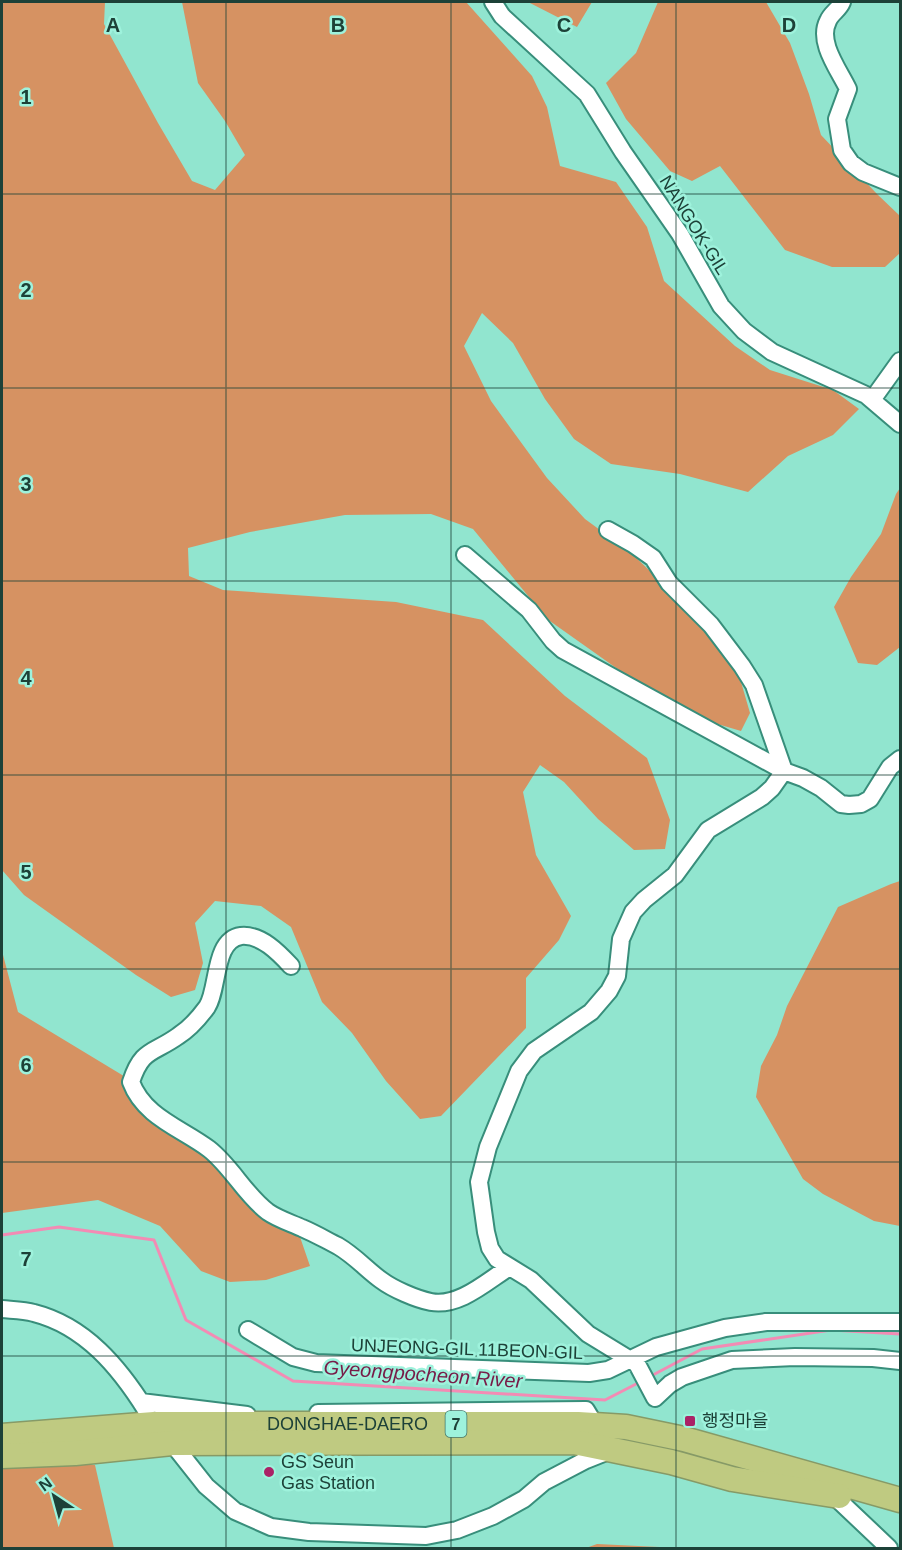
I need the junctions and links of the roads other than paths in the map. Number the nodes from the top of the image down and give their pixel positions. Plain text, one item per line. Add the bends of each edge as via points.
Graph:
1 (493, 2) edge
2 (842, 2) edge
3 (900, 187) edge
4 (900, 361) edge
5 (872, 400) junction
6 (900, 424) edge
7 (608, 530) dead end
8 (465, 555) dead end
9 (900, 759) edge
10 (784, 771) junction
11 (291, 966) dead end
12 (508, 1268) junction
13 (2, 1309) edge
14 (900, 1322) edge
15 (248, 1330) dead end
16 (633, 1361) junction
17 (900, 1362) edge
18 (141, 1402) junction
19 (154, 1424) junction
20 (595, 1425) junction
21 (2, 1436) edge
22 (172, 1443) junction
23 (611, 1450) junction
24 (2, 1456) edge
25 (832, 1494) junction
26 (900, 1500) edge
27 (900, 1513) edge
28 (889, 1548) edge

1 - 5 street, NANGOK-GIL via 502,16 587,94 680,234 721,306 744,331 772,352
2 - 3 street via 828,20 825,34 848,89 837,119 842,150 863,172
4 - 5 street
5 - 6 street, NANGOK-GIL
7 - 10 street via 653,558 669,584 711,625 742,666 754,685
8 - 10 street via 529,610 562,650
9 - 10 street via 890,767 870,799 849,806
10 - 12 street via 762,797 708,830 675,875 633,912 621,939 617,976 605,997 591,1012 534,1051 519,1071 488,1147 479,1182 490,1248
11 - 12 street via 273,948 254,938 240,936 231,941 220,958 209,1004 178,1037 140,1061 131,1082 136,1095 154,1114 209,1149 271,1215 356,1257 391,1288 429,1302 454,1301
12 - 16 street via 523,1273 588,1334
13 - 18 street via 33,1313 63,1324 87,1339 122,1375
14 - 16 street, UNJEONG-GIL 11BEON-GIL via 766,1322 725,1328 656,1347
15 - 16 street, UNJEONG-GIL 11BEON-GIL via 293,1357 316,1363 589,1373
16 - 17 street via 657,1396 682,1377 732,1360 795,1357
18 - 19 street
18 - 20 street via 247,1414 586,1410
19 - 20 highway, DONGHAE-DAERO / 7
19 - 21 highway, DONGHAE-DAERO / 7
20 - 26 highway, DONGHAE-DAERO / 7 via 684,1439
22 - 23 highway, DONGHAE-DAERO / 7 via 574,1442
22 - 23 street via 206,1486 236,1511 271,1527 309,1533 426,1536 457,1530 493,1516 524,1499 544,1482
22 - 24 highway, DONGHAE-DAERO / 7
23 - 25 highway, DONGHAE-DAERO / 7 via 732,1479
25 - 27 highway, DONGHAE-DAERO / 7
25 - 28 street

